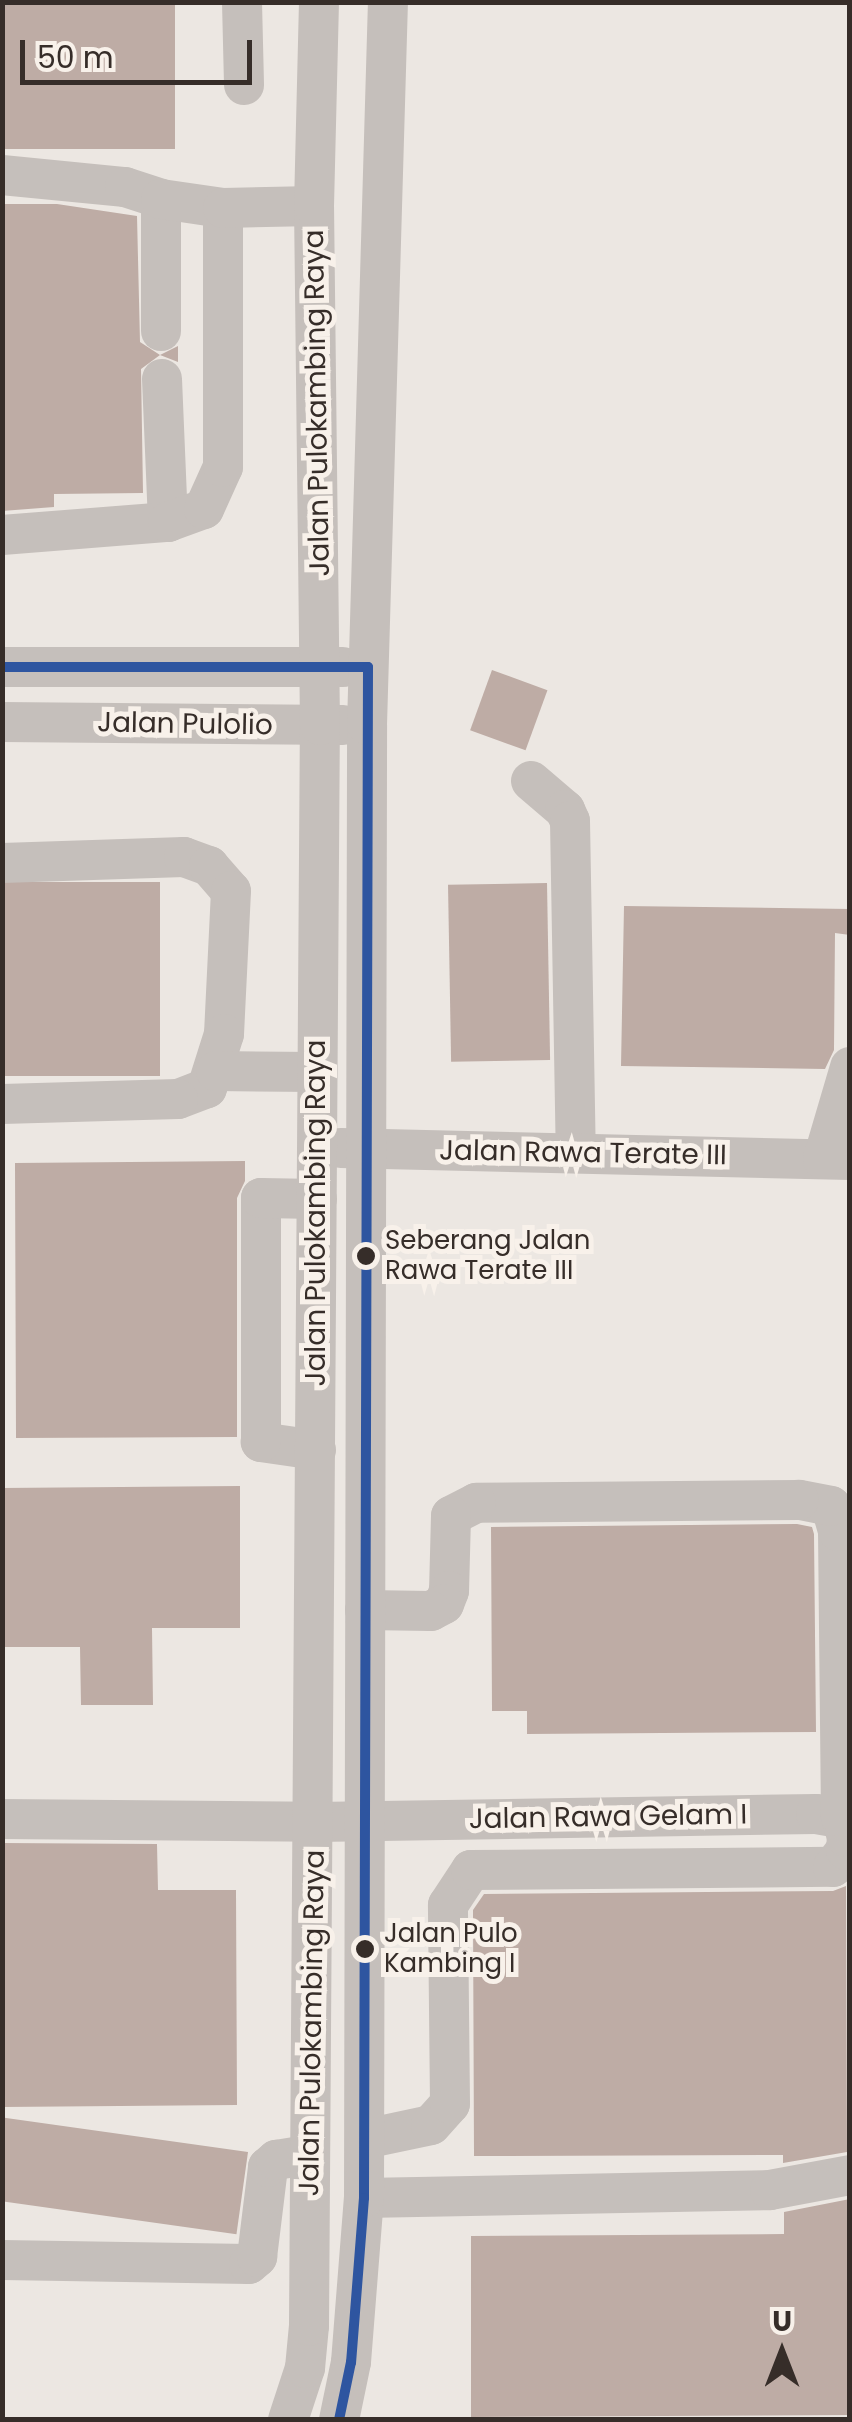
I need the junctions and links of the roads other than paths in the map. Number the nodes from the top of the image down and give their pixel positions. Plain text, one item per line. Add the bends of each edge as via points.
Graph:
1 (242, 2) edge
2 (319, 2) edge
3 (388, 2) edge
4 (244, 84) dead end
5 (2, 175) edge
6 (161, 199) junction
7 (314, 206) junction
8 (223, 208) junction
9 (161, 331) dead end
10 (162, 378) dead end
11 (168, 522) junction
12 (2, 535) edge
13 (2, 667) edge
14 (368, 667) junction
15 (320, 668) junction
16 (2, 722) edge
17 (320, 725) junction
18 (367, 725) junction
19 (531, 780) dead end
20 (2, 863) edge
21 (850, 1067) edge
22 (216, 1070) junction
23 (315, 1072) junction
24 (2, 1104) edge
25 (316, 1148) junction
26 (367, 1148) junction
27 (576, 1154) junction
28 (836, 1159) edge
29 (316, 1199) junction
30 (316, 1450) junction
31 (365, 1610) junction
32 (846, 1818) edge
33 (2, 1819) edge
34 (366, 1821) junction
35 (316, 1822) junction
36 (365, 2140) junction
37 (309, 2155) junction
38 (850, 2175) edge
39 (364, 2198) junction
40 (2, 2260) edge
41 (288, 2420) edge
42 (339, 2420) edge

1 - 4 street
2 - 7 street, Jalan Pulokambing Raya
3 - 14 street, Jalan Pulokambing Raya
5 - 6 street via 125,187
6 - 8 street
6 - 9 street
7 - 8 street
7 - 15 street, Jalan Pulokambing Raya
8 - 11 street via 223,467 204,509
10 - 11 street
11 - 12 street
13 - 15 street, Jalan Pulolio
14 - 15 street, Jalan Pulolio
14 - 18 street, Jalan Pulokambing Raya
15 - 17 street, Jalan Pulokambing Raya
16 - 17 street, Jalan Pulolio
17 - 18 street, Jalan Pulolio
17 - 23 street, Jalan Pulokambing Raya
18 - 26 street, Jalan Pulokambing Raya
19 - 27 street via 570,821
20 - 22 street via 184,858 224,878 231,891
21 - 28 street
22 - 23 street
22 - 24 street via 207,1088 178,1099
23 - 25 street, Jalan Pulokambing Raya
25 - 26 street, Jalan Rawa Terate III
25 - 29 street, Jalan Pulokambing Raya
26 - 27 street, Jalan Rawa Terate III
26 - 31 street, Jalan Pulokambing Raya
27 - 28 street, Jalan Rawa Terate III
29 - 30 street, Jalan Pulokambing Raya
29 - 30 street via 261,1198 261,1442
30 - 35 street, Jalan Pulokambing Raya
31 - 32 street via 431,1611 444,1604 451,1516 476,1503 800,1500 831,1506 838,1532
31 - 34 street, Jalan Pulokambing Raya
32 - 34 street, Jalan Rawa Gelam I
32 - 36 street via 846,1850 833,1867 471,1870 448,1905 450,2104 431,2124
33 - 35 street, Jalan Rawa Gelam I
34 - 35 street, Jalan Rawa Gelam I
34 - 36 street, Jalan Pulokambing Raya
35 - 37 street, Jalan Pulokambing Raya
36 - 39 street, Jalan Pulokambing Raya
37 - 40 street via 268,2166 257,2257 249,2264
37 - 41 street, Jalan Pulokambing Raya via 309,2326 305,2368
38 - 39 street via 770,2190
39 - 42 street, Jalan Pulokambing Raya via 352,2362

